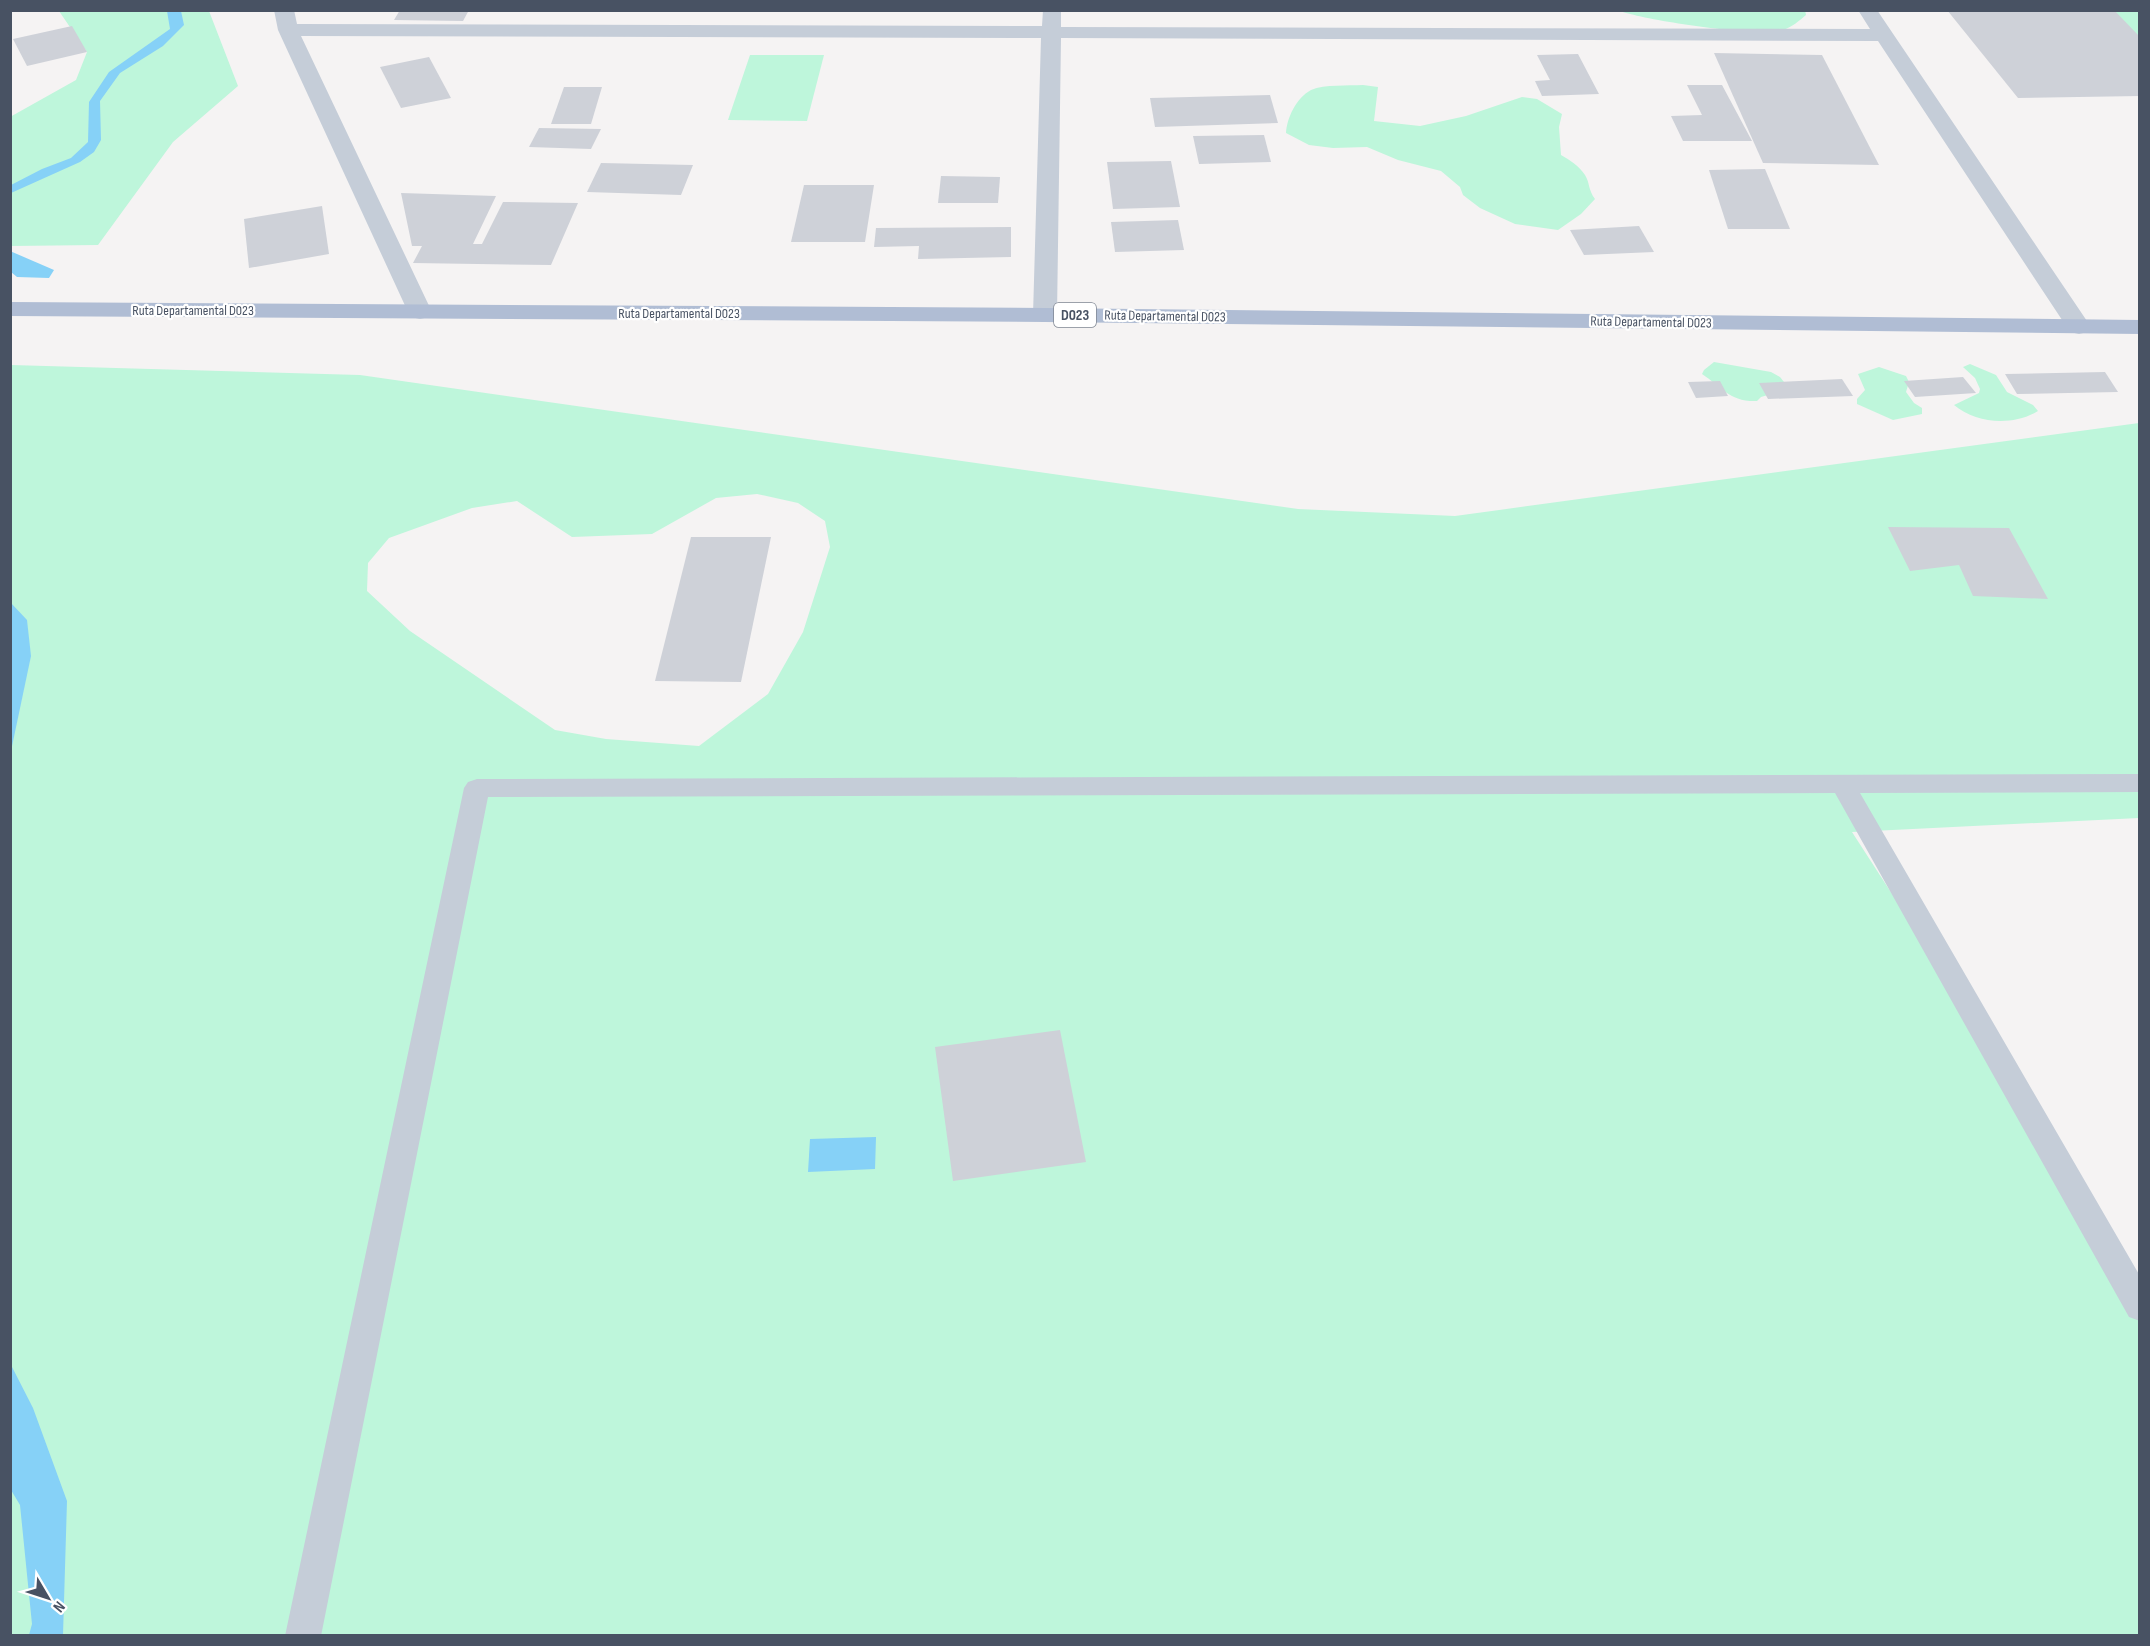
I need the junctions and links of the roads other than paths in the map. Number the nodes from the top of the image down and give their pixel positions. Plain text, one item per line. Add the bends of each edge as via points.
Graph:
1 (1866, 10) edge
2 (286, 20) edge
3 (1052, 21) edge
4 (1883, 35) junction
5 (10, 309) edge
6 (420, 312) junction
7 (1044, 315) junction
8 (2079, 327) junction
9 (2139, 327) edge
10 (2139, 783) edge
11 (1844, 786) junction
12 (2139, 1307) edge
13 (303, 1635) edge

1 - 4 street
2 - 3 street
2 - 6 street
3 - 4 street
3 - 7 street
4 - 8 street
5 - 6 main road, Ruta Departamental D023 / D023
6 - 7 main road, Ruta Departamental D023 / D023
7 - 8 main road, Ruta Departamental D023 / D023
8 - 9 main road, Ruta Departamental D023 / D023
10 - 11 lane
11 - 12 lane
11 - 13 lane via 477,788

